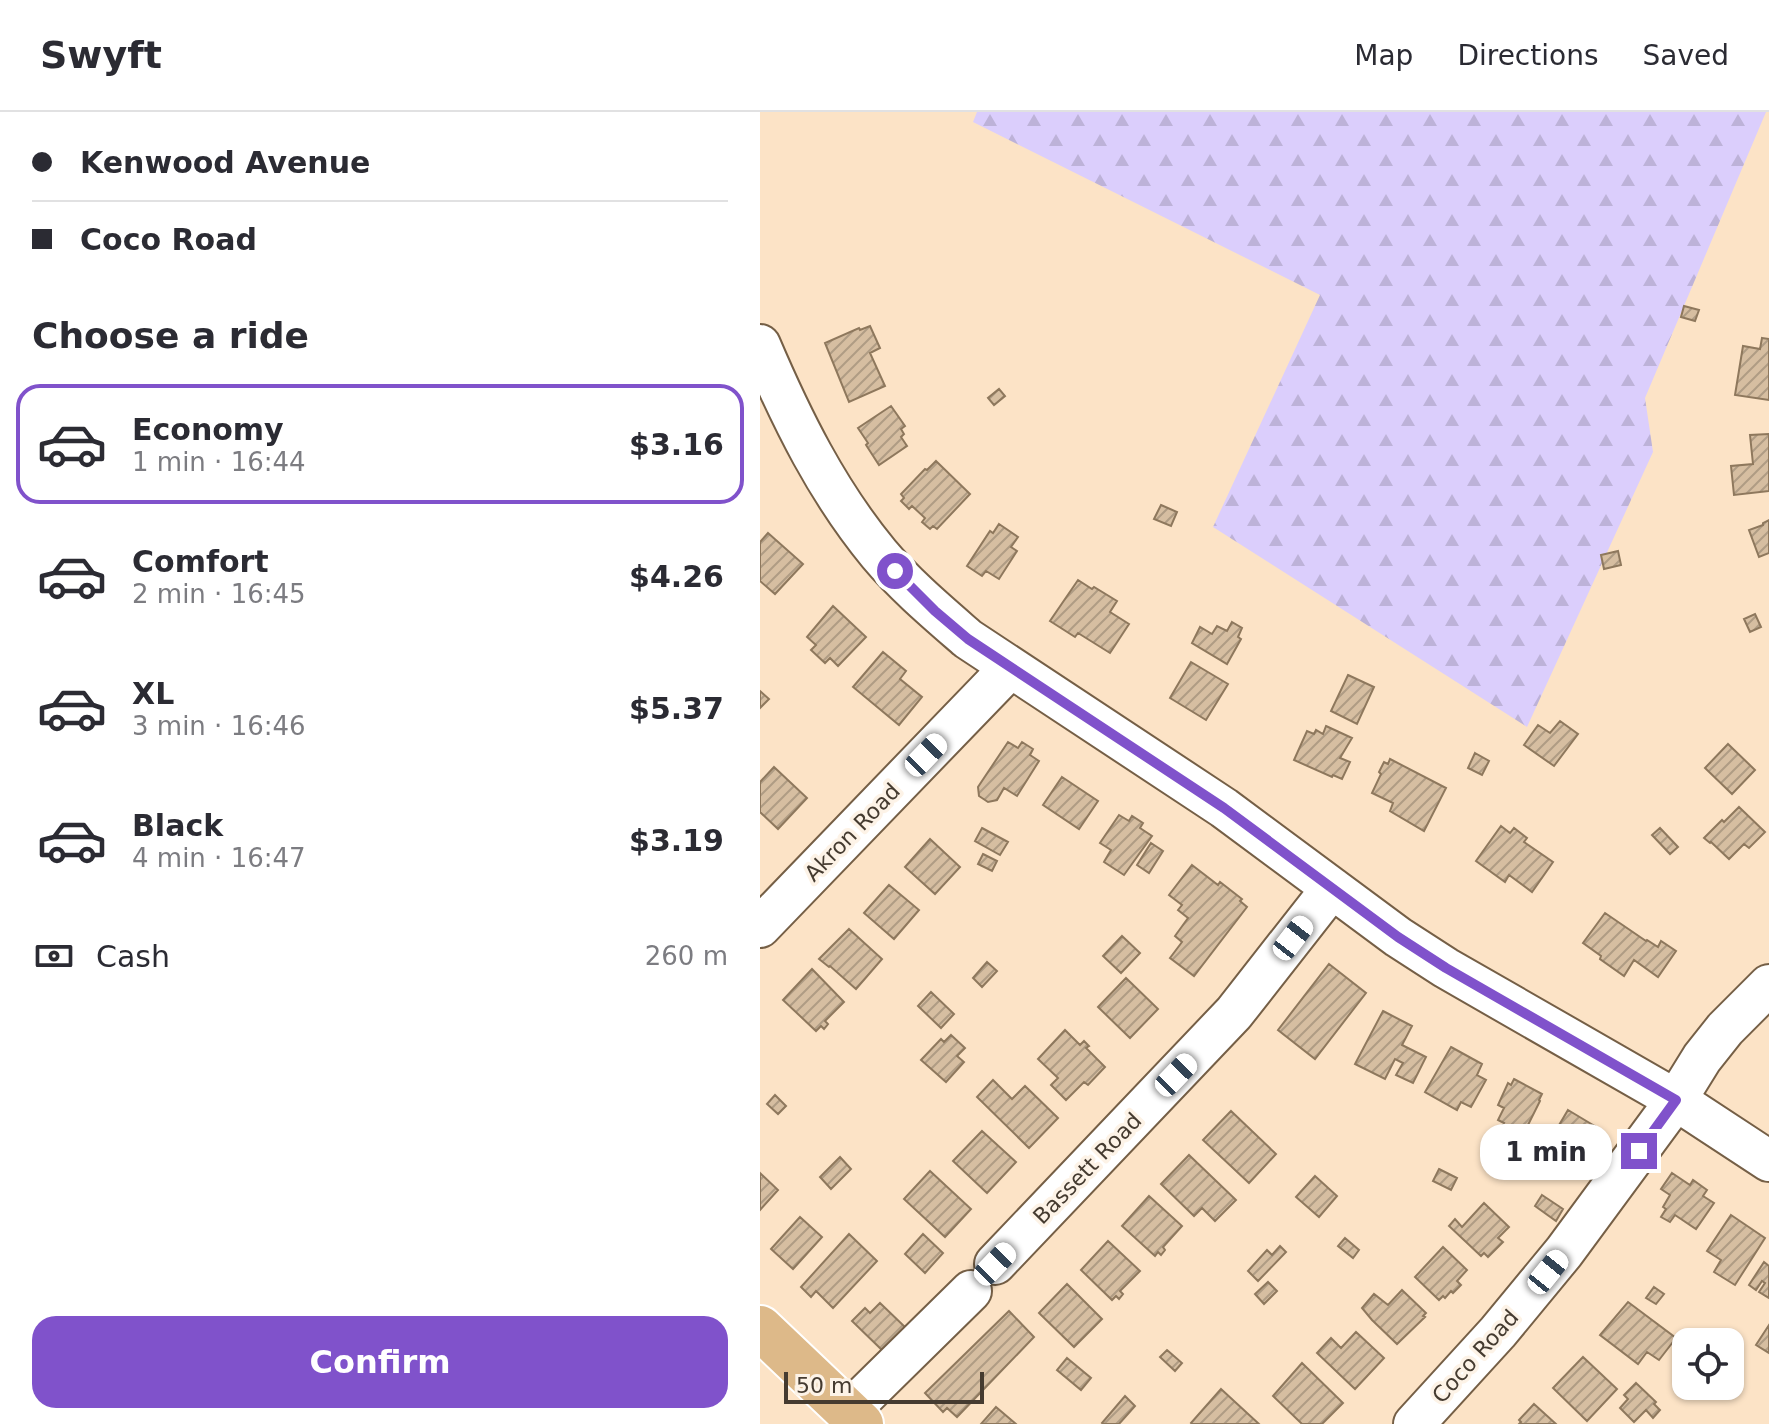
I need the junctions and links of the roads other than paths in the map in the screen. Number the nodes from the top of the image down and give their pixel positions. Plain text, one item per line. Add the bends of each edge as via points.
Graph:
1 (760, 345) edge
2 (1010, 668) junction
3 (1332, 888) junction
4 (760, 927) edge
5 (1769, 985) edge
6 (1676, 1100) junction
7 (1769, 1161) edge
8 (760, 1328) edge
9 (855, 1418) edge
10 (1414, 1424) edge

1 - 2 street via 812,456 880,556 935,611
2 - 3 street via 1224,808
2 - 4 street, Akron Road
3 - 6 street via 1446,968
3 - 9 street, Bassett Road via 1234,1013
5 - 6 street, Coco Road via 1725,1029
6 - 7 street
6 - 10 street, Coco Road via 1564,1252
8 - 9 main road

